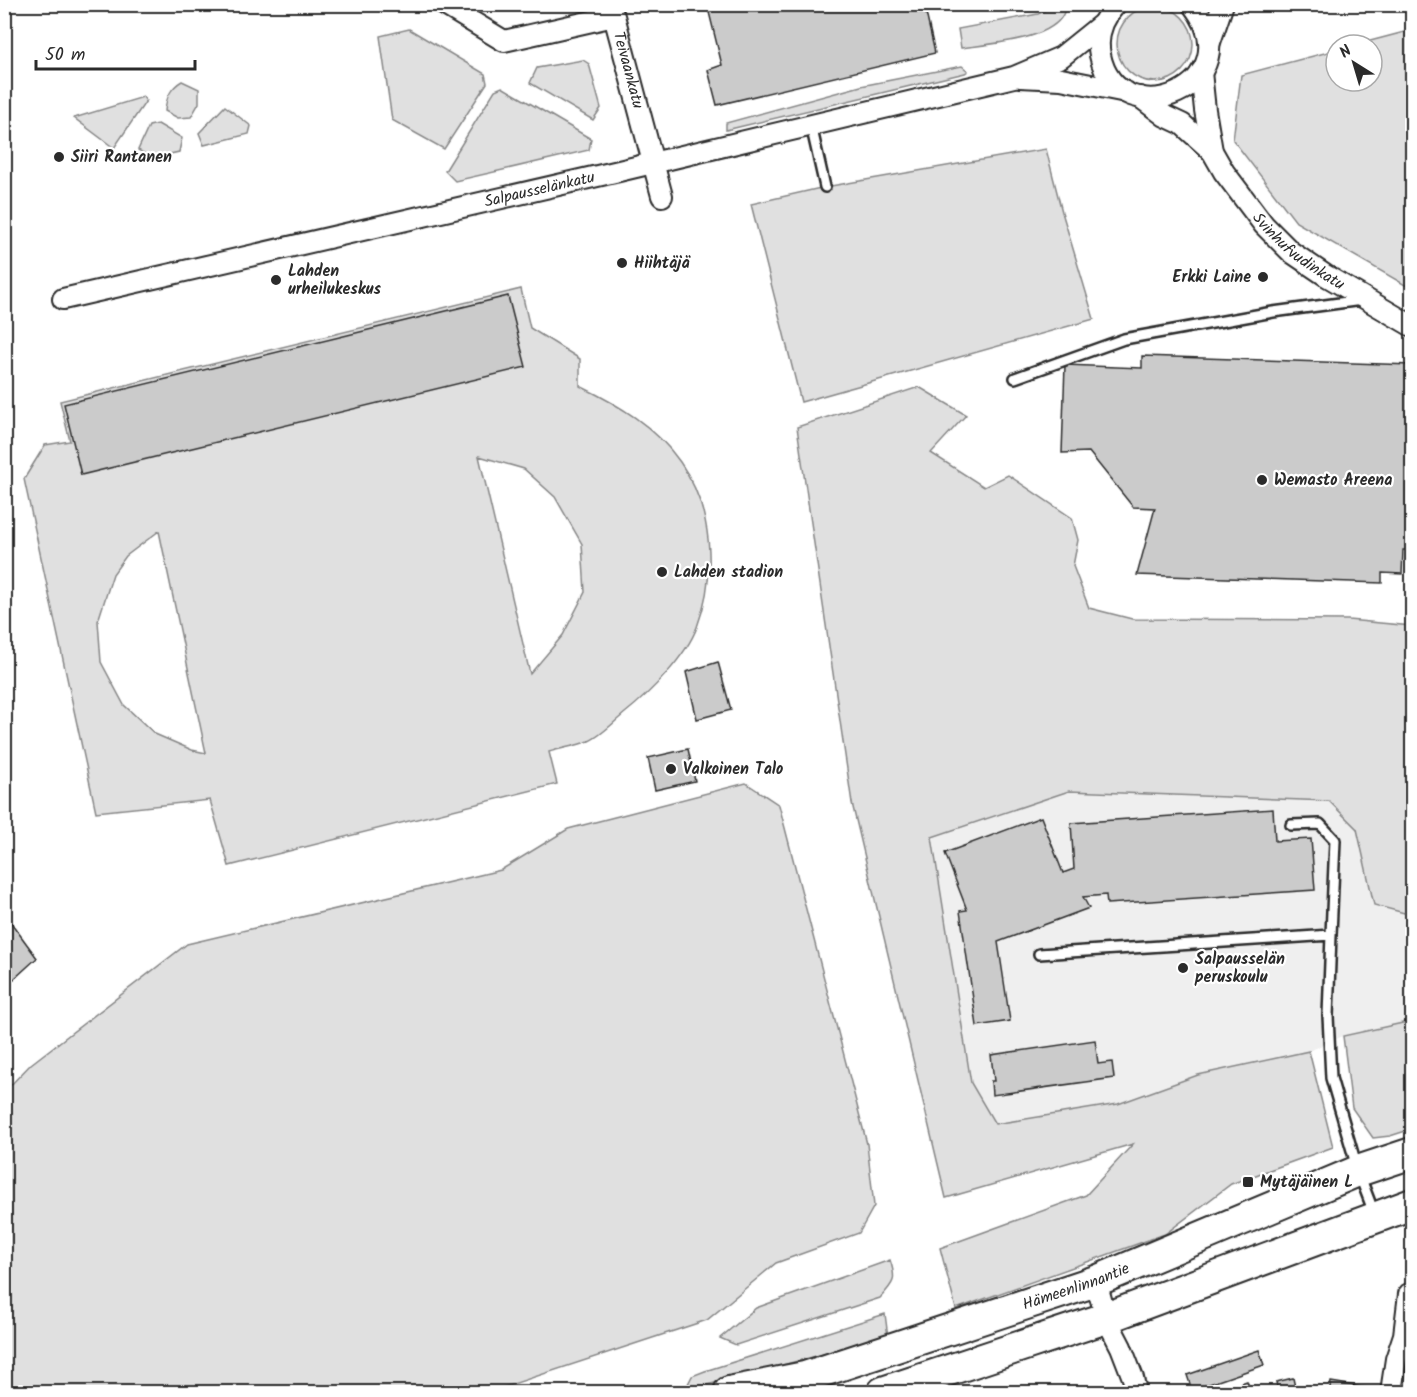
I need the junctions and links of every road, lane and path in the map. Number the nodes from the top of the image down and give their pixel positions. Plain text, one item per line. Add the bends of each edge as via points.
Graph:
1 (443, 4) edge
2 (1116, 4) edge
3 (1192, 4) edge
4 (1223, 4) edge
5 (613, 10) edge
6 (1102, 24) junction
7 (1209, 45) junction
8 (1201, 72) junction
9 (1014, 77) junction
10 (1133, 94) junction
11 (810, 125) junction
12 (1212, 151) junction
13 (654, 162) junction
14 (825, 186) dead end
15 (662, 196) dead end
16 (63, 299) dead end
17 (1367, 299) junction
18 (1413, 326) edge
19 (1015, 378) dead end
20 (1291, 825) dead end
21 (1331, 934) junction
22 (1039, 954) dead end
23 (1413, 1153) edge
24 (1358, 1171) junction
25 (1413, 1204) edge
26 (1376, 1218) junction
27 (1096, 1281) junction
28 (1409, 1294) dead end
29 (1106, 1318) junction
30 (893, 1389) edge
31 (738, 1391) edge
32 (1136, 1392) edge
33 (1391, 1392) edge

1 - 5 street, Teivaankatu via 504,41
2 - 6 street
3 - 7 street via 1207,29
4 - 7 street
5 - 13 street, Teivaankatu
6 - 9 street, Salpausselänkatu via 1061,57
6 - 10 street via 1102,62 1115,84
7 - 8 street
8 - 10 street via 1190,86 1175,95 1157,99
8 - 12 street, Svinhufvudinkatu
9 - 10 street, Salpausselänkatu via 1061,79
9 - 11 street, Salpausselänkatu
10 - 12 street, Svinhufvudinkatu via 1182,124
11 - 13 street, Salpausselänkatu
11 - 14 lane
12 - 17 street, Svinhufvudinkatu via 1264,225 1291,252
13 - 15 street, Teivaankatu
13 - 16 street, Salpausselänkatu
17 - 18 street, Svinhufvudinkatu
17 - 19 lane via 1124,339
20 - 21 lane via 1320,824 1335,840
21 - 22 lane
21 - 24 lane via 1331,1078
23 - 24 main road, Hämeenlinnantie
24 - 26 lane
24 - 27 main road, Hämeenlinnantie
25 - 26 main road
26 - 29 main road
27 - 29 street
27 - 31 main road, Hämeenlinnantie via 805,1377
28 - 33 street
29 - 30 main road
29 - 32 street via 1121,1347

